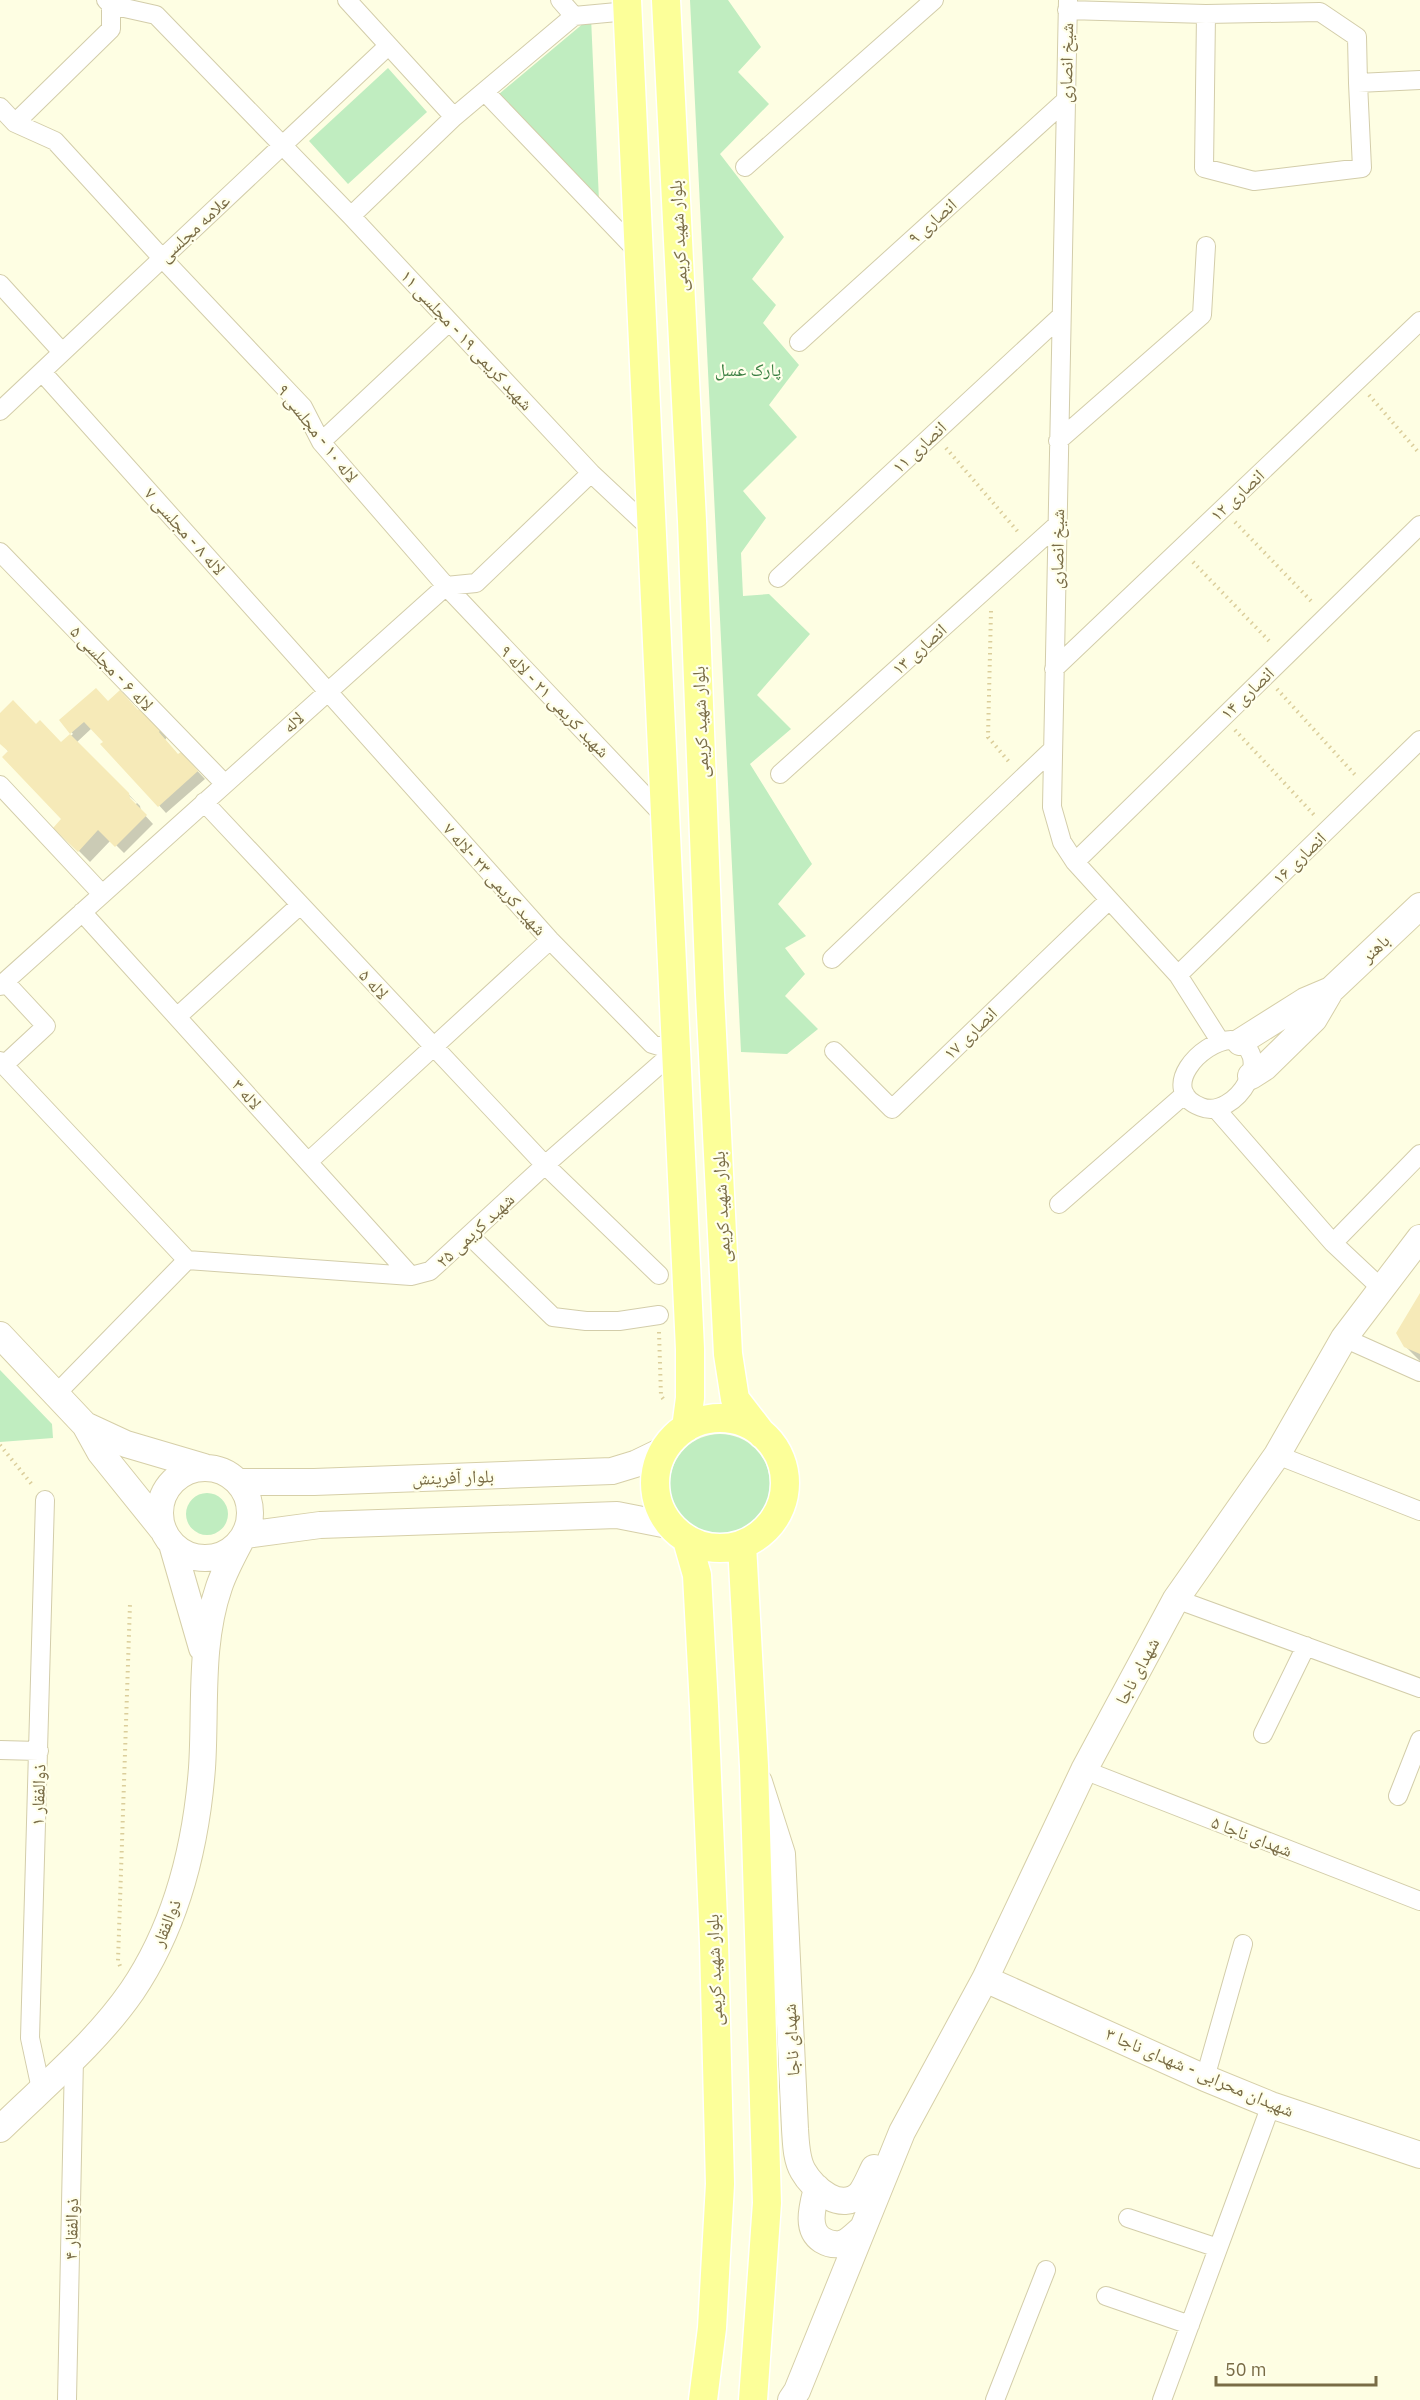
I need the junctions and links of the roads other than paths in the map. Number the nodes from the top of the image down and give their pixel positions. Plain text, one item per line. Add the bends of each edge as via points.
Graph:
1 (347, 0) edge
2 (560, 0) edge
3 (666, 0) edge
4 (934, 0) edge
5 (111, 2) edge
6 (627, 5) edge
7 (1067, 5) edge
8 (1206, 14) junction
9 (574, 16) junction
10 (388, 46) junction
11 (1420, 80) edge
12 (1358, 83) junction
13 (485, 92) junction
14 (1065, 101) junction
15 (0, 107) edge
16 (454, 117) junction
17 (15, 123) junction
18 (282, 146) junction
19 (745, 167) dead end
20 (351, 216) junction
21 (1206, 246) dead end
22 (640, 254) junction
23 (162, 258) junction
24 (0, 284) edge
25 (1061, 316) junction
26 (1420, 321) edge
27 (449, 322) junction
28 (799, 342) dead end
29 (62, 352) junction
30 (42, 372) junction
31 (0, 411) edge
32 (1058, 441) junction
33 (321, 442) junction
34 (591, 473) junction
35 (1058, 525) junction
36 (1420, 525) edge
37 (654, 532) junction
38 (0, 552) edge
39 (778, 578) dead end
40 (446, 586) junction
41 (1054, 669) junction
42 (328, 690) junction
43 (1420, 740) edge
44 (1053, 749) junction
45 (780, 774) dead end
46 (225, 783) junction
47 (0, 785) edge
48 (204, 802) junction
49 (664, 816) junction
50 (1075, 862) junction
51 (102, 894) junction
52 (1108, 901) junction
53 (300, 905) junction
54 (1420, 906) edge
55 (82, 912) junction
56 (550, 940) junction
57 (832, 959) dead end
58 (1178, 975) junction
59 (2, 984) edge
60 (1331, 990) junction
61 (177, 1017) junction
62 (1230, 1042) junction
63 (434, 1047) junction
64 (675, 1051) junction
65 (834, 1051) dead end
66 (2, 1063) edge
67 (1251, 1076) junction
68 (1185, 1094) junction
69 (1216, 1109) junction
70 (1420, 1154) edge
71 (308, 1162) junction
72 (544, 1165) junction
73 (1059, 1204) dead end
74 (469, 1235) junction
75 (1420, 1238) edge
76 (1333, 1243) junction
77 (187, 1260) junction
78 (659, 1275) dead end
79 (411, 1276) junction
80 (1382, 1289) junction
81 (659, 1315) dead end
82 (0, 1335) edge
83 (1344, 1338) junction
84 (690, 1349) junction
85 (728, 1353) junction
86 (1420, 1372) edge
87 (56, 1394) junction
88 (85, 1425) junction
89 (686, 1428) junction
90 (762, 1434) junction
91 (664, 1449) junction
92 (1277, 1455) junction
93 (204, 1467) junction
94 (238, 1482) junction
95 (45, 1500) road end
96 (1420, 1511) edge
97 (680, 1533) junction
98 (167, 1536) junction
99 (243, 1539) junction
100 (742, 1545) junction
101 (1176, 1599) junction
102 (699, 1619) junction
103 (745, 1623) junction
104 (1306, 1646) junction
105 (205, 1660) junction
106 (1420, 1688) edge
107 (1263, 1734) dead end
108 (1420, 1740) edge
109 (0, 1750) edge
110 (39, 1752) junction
111 (754, 1766) junction
112 (1084, 1770) junction
113 (1398, 1796) dead end
114 (1420, 1901) edge
115 (1243, 1944) dead end
116 (985, 1979) junction
117 (74, 2058) junction
118 (1206, 2078) junction
119 (41, 2088) junction
120 (1271, 2104) junction
121 (0, 2129) edge
122 (902, 2132) junction
123 (1420, 2155) edge
124 (817, 2188) junction
125 (1128, 2218) dead end
126 (863, 2228) junction
127 (1218, 2248) junction
128 (1046, 2270) dead end
129 (1106, 2296) dead end
130 (1190, 2325) junction
131 (67, 2400) edge
132 (703, 2400) edge
133 (753, 2400) edge
134 (791, 2400) edge
135 (995, 2400) edge
136 (1162, 2400) edge

1 - 10 street
2 - 9 street
3 - 85 main road, بلوار شهید کریمی
4 - 19 street
5 - 17 street via 111,29
5 - 18 street, شهید کریمی ۱۹ - مجلسی ۱۱ via 156,15
6 - 9 street
6 - 22 main road
7 - 8 street
7 - 14 street, شیخ انصاری
8 - 12 street via 1320,12 1358,37
8 - 12 street via 1204,168 1254,181 1362,168
9 - 13 street
10 - 16 street
10 - 18 street, علامه مجلسی
11 - 12 street
13 - 16 street
13 - 22 street
14 - 25 street, شیخ انصاری
14 - 28 street, انصاری ۹
15 - 17 street
16 - 20 street
17 - 23 street, لاله ۱۰ - مجلسی ۹ via 56,141
18 - 20 street, شهید کریمی ۱۹ - مجلسی ۱۱
18 - 23 street, علامه مجلسی
20 - 27 street, شهید کریمی ۱۹ - مجلسی ۱۱
21 - 32 street via 1202,315
22 - 37 main road
23 - 29 street, علامه مجلسی
23 - 33 street, لاله ۱۰ - مجلسی ۹ via 303,407
24 - 29 street
25 - 32 street, شیخ انصاری
25 - 39 street, انصاری ۱۱
26 - 41 street, انصاری ۱۲
27 - 33 street
27 - 34 street, شهید کریمی ۱۹ - مجلسی ۱۱
29 - 30 street, علامه مجلسی
30 - 31 street, علامه مجلسی
30 - 42 street, لاله ۸ - مجلسی ۷
32 - 35 street, شیخ انصاری
33 - 40 street, لاله ۱۰ - مجلسی ۹
34 - 37 street, شهید کریمی ۱۹ - مجلسی ۱۱
34 - 40 street via 476,583
35 - 41 street, شیخ انصاری
35 - 45 street, انصاری ۱۳
36 - 50 street, انصاری ۱۴
37 - 49 main road
38 - 46 street, لاله ۶ - مجلسی ۵
40 - 42 street, لاله
40 - 49 street, شهید کریمی ۲۱ - لاله ۹
41 - 44 street, شیخ انصاری
42 - 46 street, لاله
42 - 56 street, شهید کریمی ۲۳ -لاله ۷
43 - 58 street, انصاری ۱۶
44 - 50 street, شیخ انصاری via 1052,807 1062,842
44 - 57 street
46 - 48 street, لاله
47 - 51 street
48 - 51 street, لاله
48 - 53 street, لاله ۵
49 - 64 main road
50 - 52 street, شیخ انصاری
51 - 55 street, لاله
52 - 58 street, شیخ انصاری
52 - 65 street, انصاری ۱۷ via 892,1109
53 - 61 street
53 - 63 street, لاله ۵
54 - 60 street, باهنر
55 - 59 street, لاله
55 - 61 street, لاله ۳
56 - 63 street
56 - 64 street, شهید کریمی ۲۳ -لاله ۷ via 652,1044
58 - 62 street, شیخ انصاری
59 - 66 street via 46,1026
60 - 62 street, باهنر
60 - 67 street, باهنر via 1314,1019
61 - 71 street, لاله ۳
62 - 67 street via 1248,1049 1252,1057
62 - 68 street via 1198,1055 1185,1073
63 - 71 street
63 - 72 street, لاله ۵
64 - 72 street, شهید کریمی ۲۵
64 - 84 main road
66 - 77 street
67 - 69 street via 1244,1089
68 - 69 street via 1200,1107
68 - 73 street
69 - 76 street
70 - 76 street
71 - 79 street, لاله ۳
72 - 74 street, شهید کریمی ۲۵
72 - 78 street, لاله ۵
74 - 79 street, شهید کریمی ۲۵ via 430,1271
74 - 81 street via 553,1317 619,1321
75 - 80 street, شهدای ناجا
76 - 80 street
77 - 79 street, شهید کریمی ۲۵
77 - 87 street
80 - 83 street, شهدای ناجا
82 - 87 street
83 - 86 street
83 - 92 street, شهدای ناجا
84 - 85 main road via 695,1372 702,1375 723,1372
84 - 89 main road
85 - 90 main road, بلوار شهید کریمی via 735,1399
87 - 88 street
88 - 93 street via 126,1443
88 - 98 street via 100,1452
89 - 90 main road via 705,1420 725,1418 745,1423
89 - 91 main road
90 - 100 main road via 775,1448 783,1466 785,1485 772,1522 759,1536
91 - 94 street, بلوار آفرینش via 612,1470
91 - 97 main road via 657,1466 657,1500 664,1517
92 - 96 street
92 - 101 street, شهدای ناجا
93 - 94 street via 229,1474
93 - 98 street via 184,1473 167,1487 159,1514
94 - 99 street via 250,1507
95 - 110 street, ذوالفقار ۱
97 - 99 street via 617,1515 320,1525
97 - 100 main road via 705,1547
97 - 102 main road, بلوار شهید کریمی via 697,1575
98 - 99 street via 182,1552 206,1559 231,1551
98 - 105 street via 185,1584
99 - 105 street via 218,1588
100 - 103 main road
101 - 104 street
101 - 112 street, شهدای ناجا
102 - 103 main road via 706,1609 725,1605
102 - 132 main road, بلوار شهید کریمی via 720,2184 712,2328
103 - 111 main road
104 - 106 street
104 - 107 street
105 - 117 street, ذوالفقار via 202,1768 193,1840 180,1888 162,1938 132,1991
108 - 113 street
109 - 110 street
110 - 119 street, ذوالفقار ۱ via 30,2038
111 - 124 street, شهدای ناجا via 782,1854 795,2129 803,2172
111 - 133 main road via 767,2203
112 - 114 street, شهدای ناجا ۵
112 - 116 street, شهدای ناجا
115 - 118 street
116 - 118 street, شهیدان محرابی - شهدای ناجا ۳
116 - 122 street, شهدای ناجا
117 - 119 street, ذوالفقار
117 - 131 street, ذوالفقار ۴
118 - 120 street, شهیدان محرابی - شهدای ناجا ۳
119 - 121 street, ذوالفقار
120 - 123 street, شهیدان محرابی - شهدای ناجا ۳
120 - 127 street
122 - 124 street, شهدای ناجا via 877,2163 860,2194 841,2202
122 - 126 street, شهدای ناجا
124 - 126 street via 812,2215 813,2231 819,2238 829,2244 842,2244
125 - 127 street
126 - 134 street, شهدای ناجا
127 - 130 street
128 - 135 street
129 - 130 street
130 - 136 street

